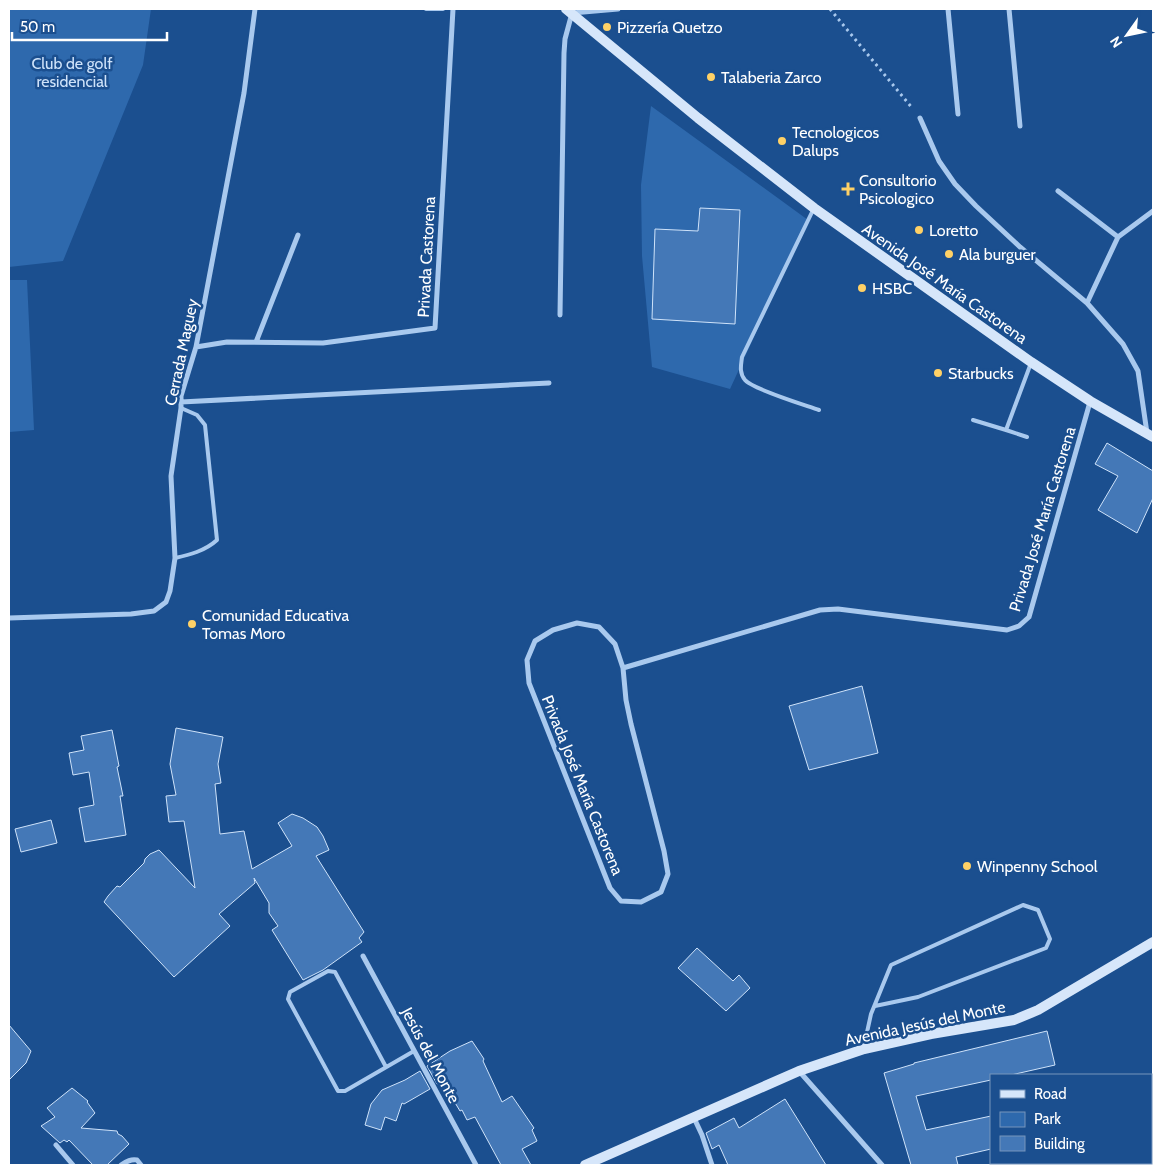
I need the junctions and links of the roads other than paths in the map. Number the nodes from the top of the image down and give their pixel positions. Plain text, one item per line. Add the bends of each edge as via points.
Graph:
1 (256, 9) edge
2 (426, 9) edge
3 (443, 9) edge
4 (453, 9) edge
5 (618, 9) edge
6 (948, 9) edge
7 (1009, 9) edge
8 (569, 11) edge
9 (958, 114) dead end
10 (920, 118) road end
11 (1020, 126) dead end
12 (1058, 190) dead end
13 (814, 208) junction
14 (1153, 211) edge
15 (298, 235) dead end
16 (1118, 237) junction
17 (1087, 303) junction
18 (560, 315) dead end
19 (256, 342) junction
20 (196, 347) junction
21 (1031, 362) junction
22 (549, 383) dead end
23 (1090, 400) junction
24 (181, 405) junction
25 (819, 410) dead end
26 (974, 420) dead end
27 (1006, 430) junction
28 (1150, 435) edge
29 (1027, 437) dead end
30 (175, 558) junction
31 (9, 618) edge
32 (622, 668) junction
33 (1153, 942) edge
34 (363, 956) dead end
35 (874, 1006) junction
36 (864, 1049) junction
37 (414, 1051) junction
38 (386, 1067) junction
39 (799, 1071) junction
40 (694, 1118) junction
41 (56, 1145) dead end
42 (73, 1165) edge
43 (122, 1165) edge
44 (141, 1165) edge
45 (476, 1165) edge
46 (585, 1165) edge
47 (712, 1165) edge
48 (882, 1165) edge

1 - 20 street, Cerrada Maguey via 244,93
2 - 3 lane
4 - 19 street, Privada Castorena via 435,328 323,343
5 - 8 street
6 - 9 street
7 - 11 street
8 - 13 main road, Avenida José María Castorena via 698,118
8 - 18 street via 564,53
10 - 17 street via 939,161 955,184 1020,247
12 - 16 street
13 - 21 main road, Avenida José María Castorena
13 - 25 lane via 742,357 740,368 744,380 754,387
14 - 16 street
15 - 19 street
16 - 17 street
17 - 28 street via 1123,344 1138,371
19 - 20 street, Privada Castorena
20 - 24 street, Cerrada Maguey
21 - 23 main road, Avenida José María Castorena
21 - 27 lane
22 - 24 street
23 - 28 main road, Avenida José María Castorena
23 - 32 street, Privada José María Castorena via 1029,617 1019,626 1007,630 838,609 820,610
24 - 30 street, Cerrada Maguey via 171,476
24 - 30 lane via 205,426 216,540 190,555
26 - 27 lane
27 - 29 lane
30 - 31 street, Cerrada Maguey via 166,602 154,611
32 - 32 street, Privada José María Castorena via 631,724 668,874 661,892 641,902 621,901 610,888 529,683 527,660 536,641 553,630 577,623 599,627 615,644
33 - 36 main road, Avenida Jesús del Monte via 1038,1010 1014,1020
34 - 37 street, Jesús del Monte
35 - 35 lane via 891,965 1023,905 1038,910 1050,939 1046,948 918,997
35 - 36 lane
36 - 39 main road, Avenida Jesús del Monte
37 - 38 lane
37 - 45 street, Jesús del Monte
38 - 38 lane via 345,1091 338,1091 288,999 290,992 328,971 335,972
39 - 40 main road, Avenida Jesús del Monte
39 - 48 street
40 - 46 main road, Avenida Jesús del Monte
40 - 47 street
41 - 42 street
43 - 44 street via 132,1159

